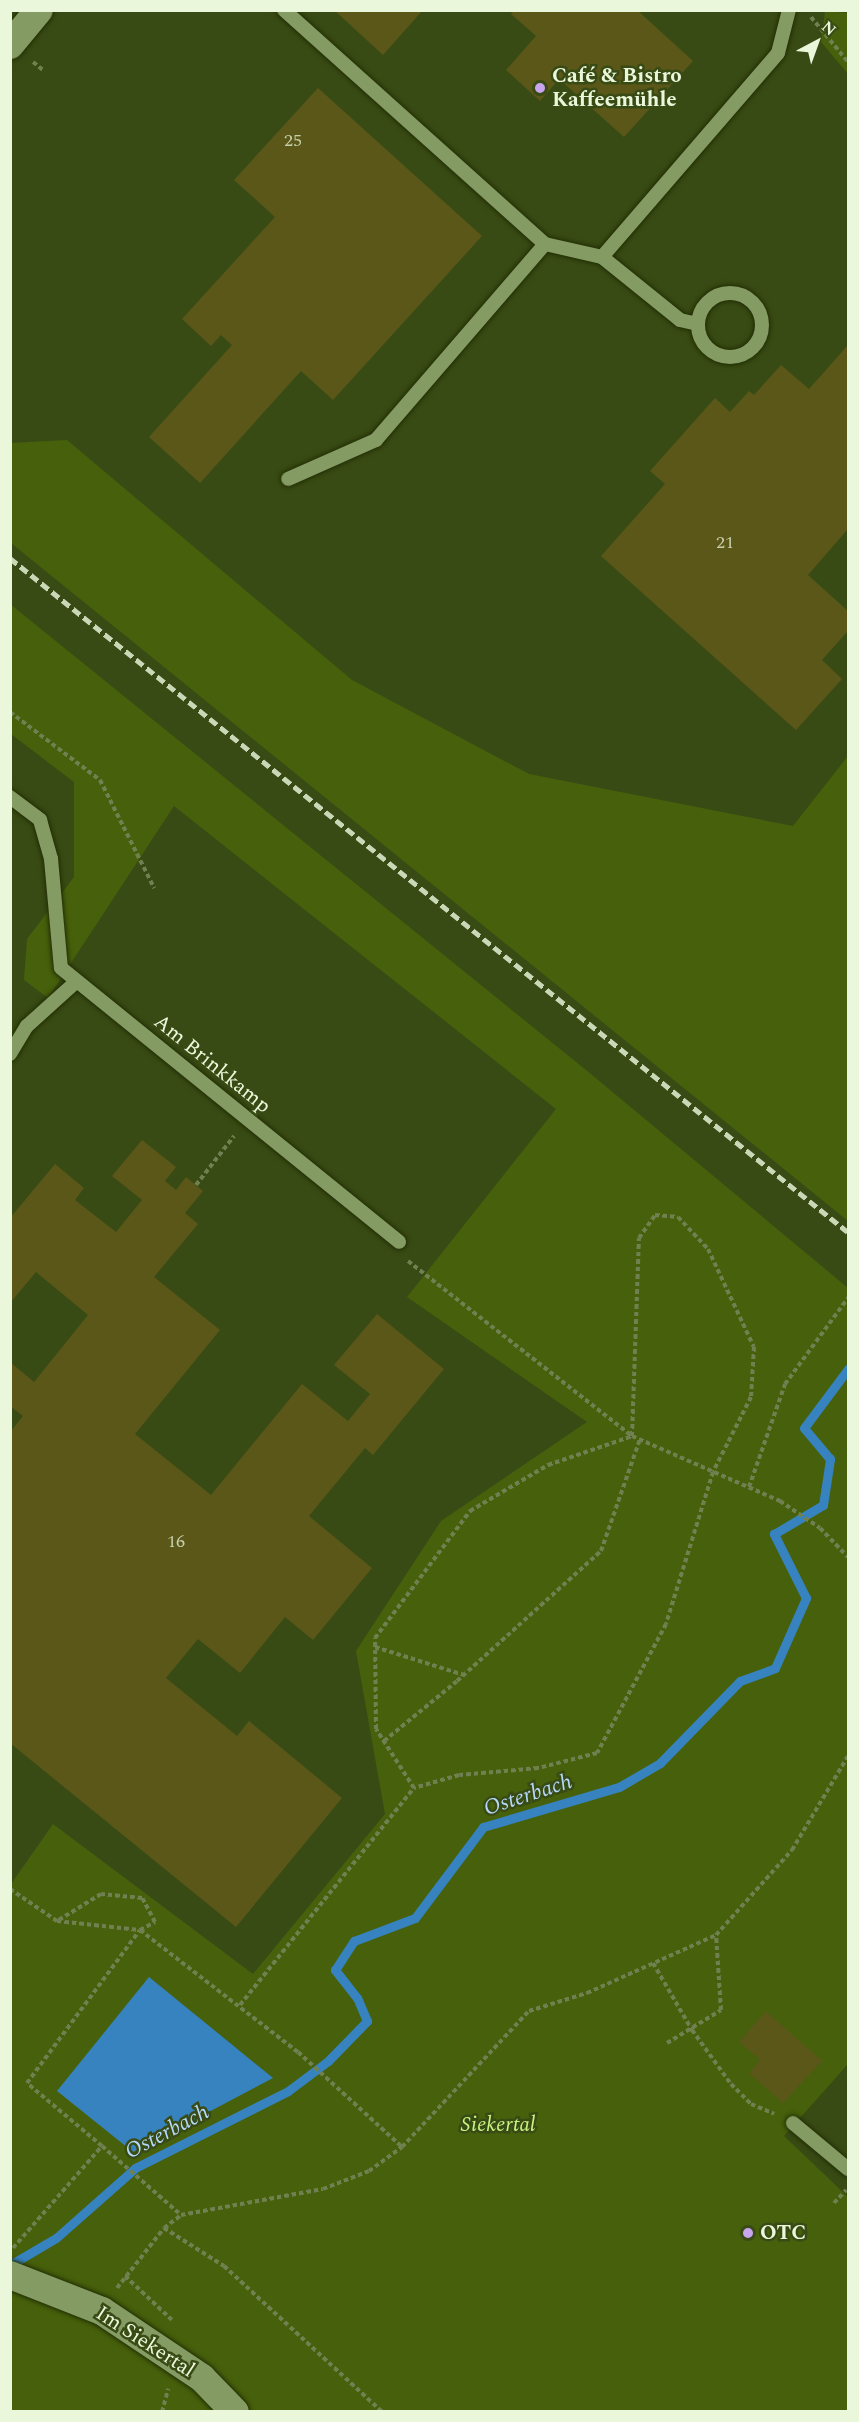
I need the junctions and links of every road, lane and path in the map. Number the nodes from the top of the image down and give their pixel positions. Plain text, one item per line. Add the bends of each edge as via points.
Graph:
1 (39, 10) edge
2 (284, 10) edge
3 (789, 10) edge
4 (812, 10) edge
5 (10, 45) edge
6 (849, 62) edge
7 (545, 244) junction
8 (602, 257) junction
9 (698, 324) junction
10 (288, 479) dead end
11 (10, 712) edge
12 (10, 797) edge
13 (154, 888) dead end
14 (77, 981) junction
15 (10, 1054) edge
16 (238, 1131) dead end
17 (196, 1185) dead end
18 (399, 1242) dead end
19 (849, 1298) edge
20 (640, 1439) dead end
21 (749, 1487) dead end
22 (780, 1501) dead end
23 (849, 1557) edge
24 (375, 1647) junction
25 (465, 1675) junction
26 (384, 1741) junction
27 (849, 1756) edge
28 (414, 1788) junction
29 (10, 1889) edge
30 (57, 1921) junction
31 (140, 1930) junction
32 (716, 1935) junction
33 (653, 1964) junction
34 (240, 2006) junction
35 (692, 2030) junction
36 (667, 2043) dead end
37 (793, 2123) joint
38 (102, 2146) junction
39 (402, 2147) junction
40 (849, 2169) edge
41 (849, 2187) edge
42 (834, 2203) dead end
43 (181, 2215) junction
44 (164, 2228) junction
45 (10, 2251) edge
46 (10, 2275) edge
47 (102, 2311) junction
48 (235, 2412) edge
49 (382, 2412) edge

1 - 5 street
2 - 7 lane
3 - 8 lane via 778,53
4 - 6 path via 811,19
7 - 8 lane
7 - 10 lane via 376,440
8 - 9 lane via 680,320
9 - 9 lane via 700,314 712,299 732,293 742,295 758,309 762,330 752,349 733,357 712,352
11 - 13 path via 100,780
12 - 14 lane, Am Brinkkamp via 40,820 51,859 61,968
14 - 15 lane via 27,1026
14 - 18 lane, Am Brinkkamp
16 - 17 path
19 - 21 path via 785,1384
20 - 25 path via 601,1551
22 - 23 path via 820,1527
24 - 25 path
24 - 26 path via 376,1729
24 - 28 path via 375,1638 470,1511 548,1465 632,1436 639,1238 655,1215 678,1217 708,1249 754,1347 751,1397 713,1472 666,1624 597,1754 538,1768 459,1775
25 - 26 path
26 - 28 path
27 - 32 path via 792,1850
28 - 34 path
29 - 30 path
30 - 31 path
30 - 31 path via 101,1894 142,1898 155,1922
31 - 34 path
31 - 38 path via 27,2083
32 - 33 path
32 - 35 path via 721,2010
33 - 35 path
33 - 39 path via 587,1993 529,2012
34 - 39 path via 298,2052
35 - 36 path
35 - 37 path via 731,2084 751,2104
37 - 40 lane
38 - 43 path
38 - 45 path
39 - 43 path via 369,2172 323,2189
41 - 42 path
43 - 44 path
44 - 47 path
44 - 49 path via 224,2266
46 - 47 street, Im Siekertal
47 - 48 street, Im Siekertal via 202,2378

